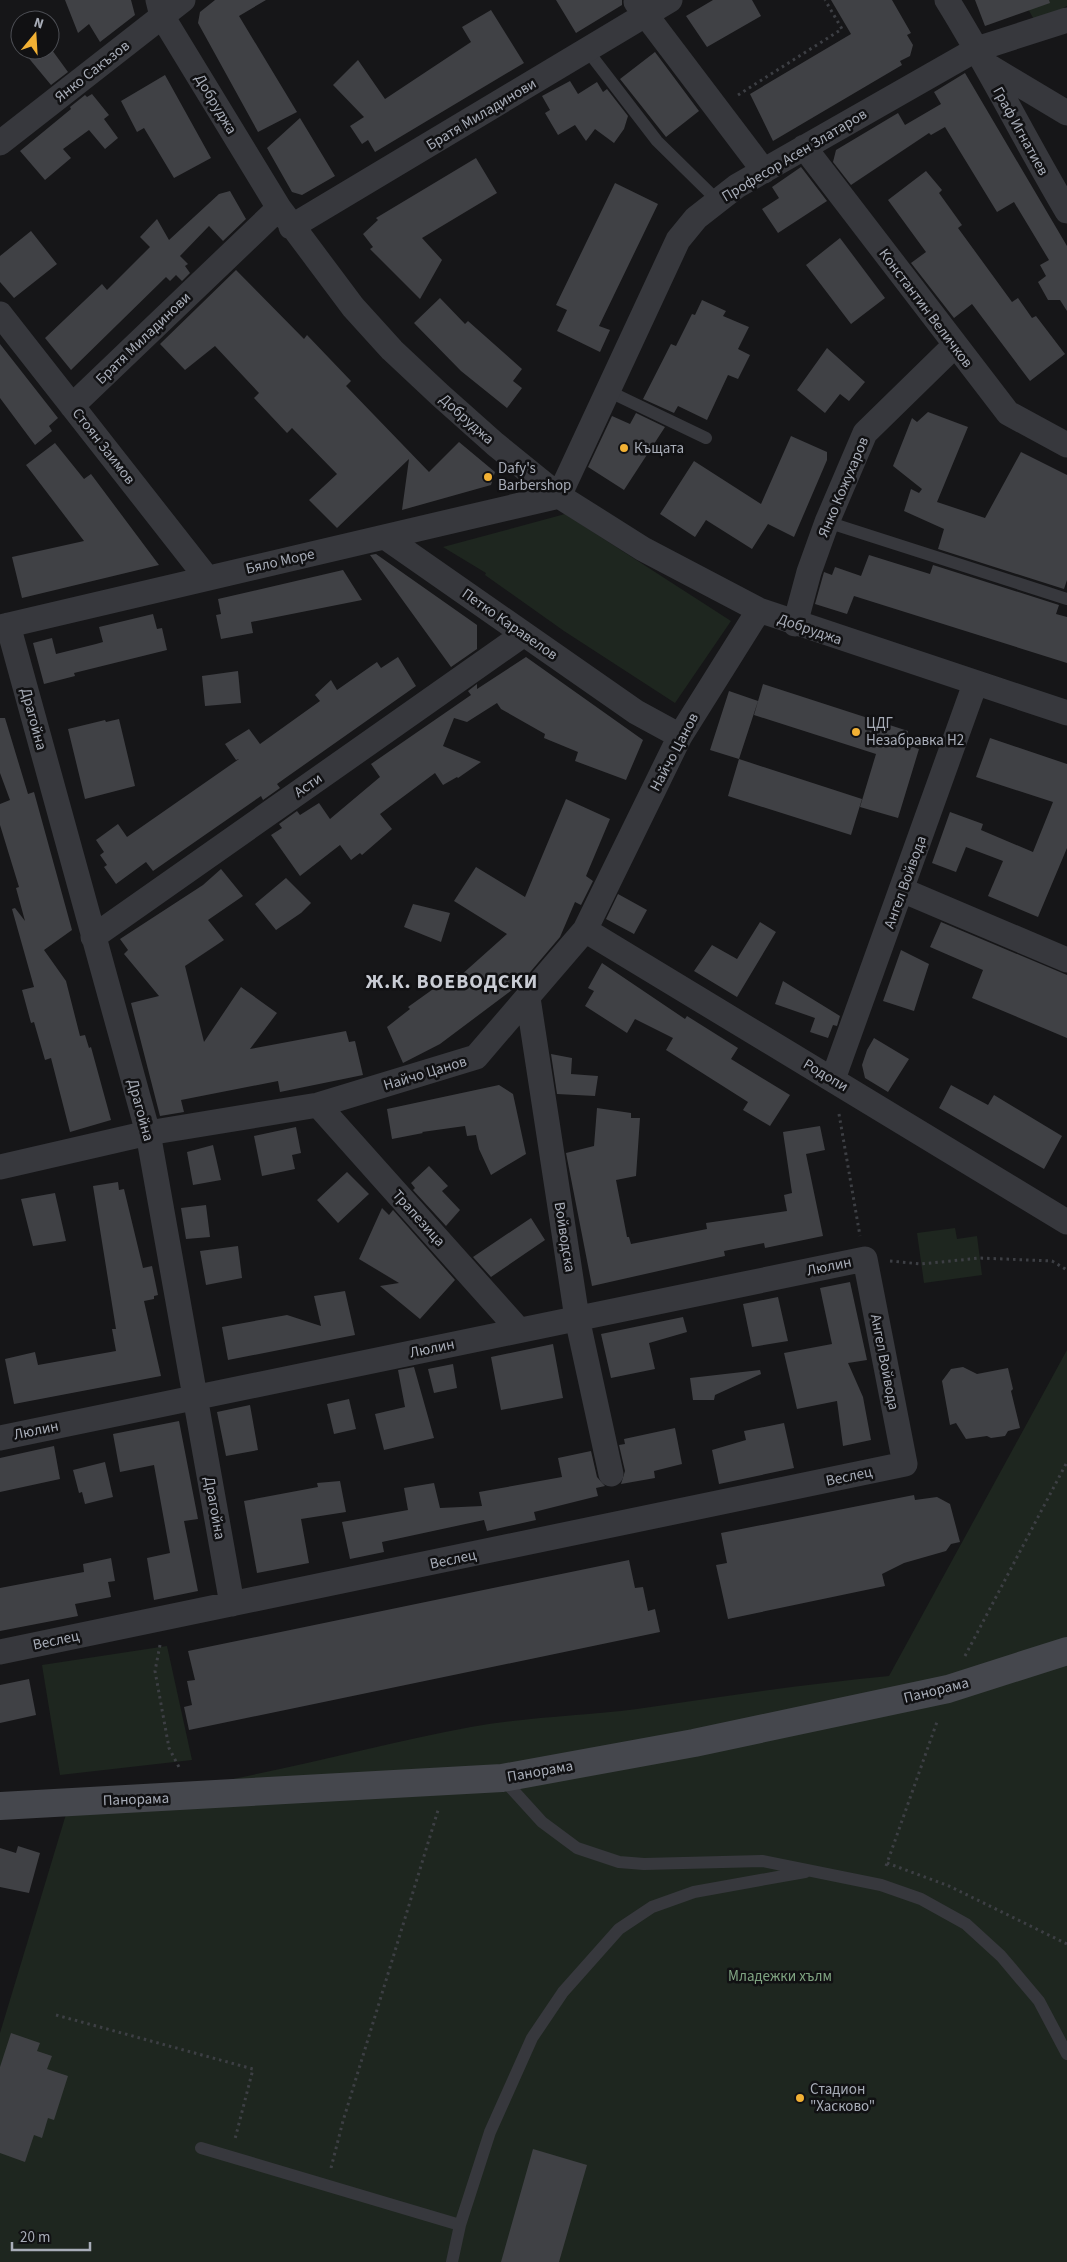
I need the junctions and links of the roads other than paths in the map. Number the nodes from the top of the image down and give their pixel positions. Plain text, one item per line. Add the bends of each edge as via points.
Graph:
1 (183, 0) edge
2 (670, 0) edge
3 (947, 0) edge
4 (640, 7) edge
5 (160, 8) edge
6 (1067, 20) edge
7 (587, 50) junction
8 (978, 52) junction
9 (1067, 113) edge
10 (0, 143) edge
11 (804, 147) junction
12 (764, 171) junction
13 (717, 200) junction
14 (1067, 211) edge
15 (285, 218) junction
16 (0, 314) edge
17 (954, 346) junction
18 (608, 391) junction
19 (72, 406) junction
20 (706, 438) dead end
21 (1067, 445) edge
22 (560, 496) junction
23 (827, 522) junction
24 (385, 537) junction
25 (207, 578) junction
26 (1067, 599) edge
27 (759, 610) junction
28 (795, 624) junction
29 (4, 626) edge
30 (524, 634) junction
31 (975, 684) junction
32 (1067, 713) edge
33 (680, 736) junction
34 (902, 890) junction
35 (585, 930) junction
36 (93, 937) junction
37 (1067, 960) edge
38 (528, 998) junction
39 (833, 1079) junction
40 (318, 1105) junction
41 (148, 1133) junction
42 (0, 1167) edge
43 (1067, 1222) edge
44 (865, 1259) joint
45 (577, 1318) junction
46 (519, 1330) junction
47 (195, 1398) junction
48 (0, 1438) edge
49 (905, 1464) joint
50 (611, 1474) dead end
51 (232, 1604) junction
52 (1067, 1651) edge
53 (0, 1652) edge
54 (502, 1778) junction
55 (0, 1806) edge
56 (817, 1871) junction
57 (1067, 2054) edge
58 (201, 2148) dead end
59 (460, 2225) junction
60 (452, 2262) edge

1 - 5 street, Янко Сакъзов
2 - 4 street, Братя Миладинови
3 - 8 street, Граф Игнатиев
4 - 7 street, Братя Миладинови
4 - 12 street
5 - 10 street, Янко Сакъзов
5 - 15 street, Добруджа
6 - 8 street, Професор Асен Златаров
7 - 13 lane via 657,141
7 - 15 street, Братя Миладинови
8 - 9 street
8 - 11 street, Професор Асен Златаров
8 - 14 street, Граф Игнатиев
11 - 12 street, Професор Асен Златаров
11 - 17 street, Константин Величков
12 - 13 street, Професор Асен Златаров
13 - 18 street, Професор Асен Златаров via 678,240
15 - 19 street, Братя Миладинови
15 - 22 street, Добруджа via 353,307 392,350 495,444
16 - 19 street, Стоян Заимов
17 - 21 street, Константин Величков via 1008,413
17 - 23 street, Янко Кожухаров via 865,433
18 - 20 lane
18 - 22 street, Професор Асен Златаров
19 - 25 street, Стоян Заимов
22 - 24 street, Бяло Море
22 - 27 street, Добруджа via 644,549
23 - 26 lane
23 - 28 street, Янко Кожухаров
24 - 25 street, Бяло Море
24 - 30 street, Петко Каравелов
25 - 29 street, Бяло Море
27 - 28 street, Добруджа
27 - 33 street, Найчо Цанов
28 - 31 street, Добруджа
29 - 36 street, Драгойна
30 - 33 street, Петко Каравелов via 636,712
30 - 36 street, Асти
31 - 32 street, Добруджа
31 - 34 street, Ангел Войвода
33 - 35 street, Найчо Цанов
34 - 37 street
34 - 39 street, Ангел Войвода
35 - 38 street, Найчо Цанов
35 - 39 street, Родопи
36 - 41 street, Драгойна
38 - 40 street, Найчо Цанов via 476,1057
38 - 45 street, Войводска
39 - 43 street, Родопи
40 - 41 street, Найчо Цанов
40 - 46 street, Трапезица
41 - 42 street, Найчо Цанов
41 - 47 street, Драгойна
44 - 45 street, Люлин
44 - 49 street, Ангел Войвода
45 - 46 street, Люлин
45 - 50 street, Войводска
46 - 47 street, Люлин
47 - 48 street, Люлин
47 - 51 street, Драгойна
49 - 51 street, Веслец
51 - 53 street, Веслец
52 - 54 street, Панорама via 948,1689 694,1743
54 - 55 street, Панорама
54 - 56 lane via 542,1822 577,1848 619,1862 762,1862
56 - 57 lane via 881,1885 921,1899 966,1924 1001,1956 1039,2002
56 - 59 lane via 694,1892 652,1908 619,1929 562,1992 532,2038 490,2132
58 - 59 lane
59 - 60 lane

